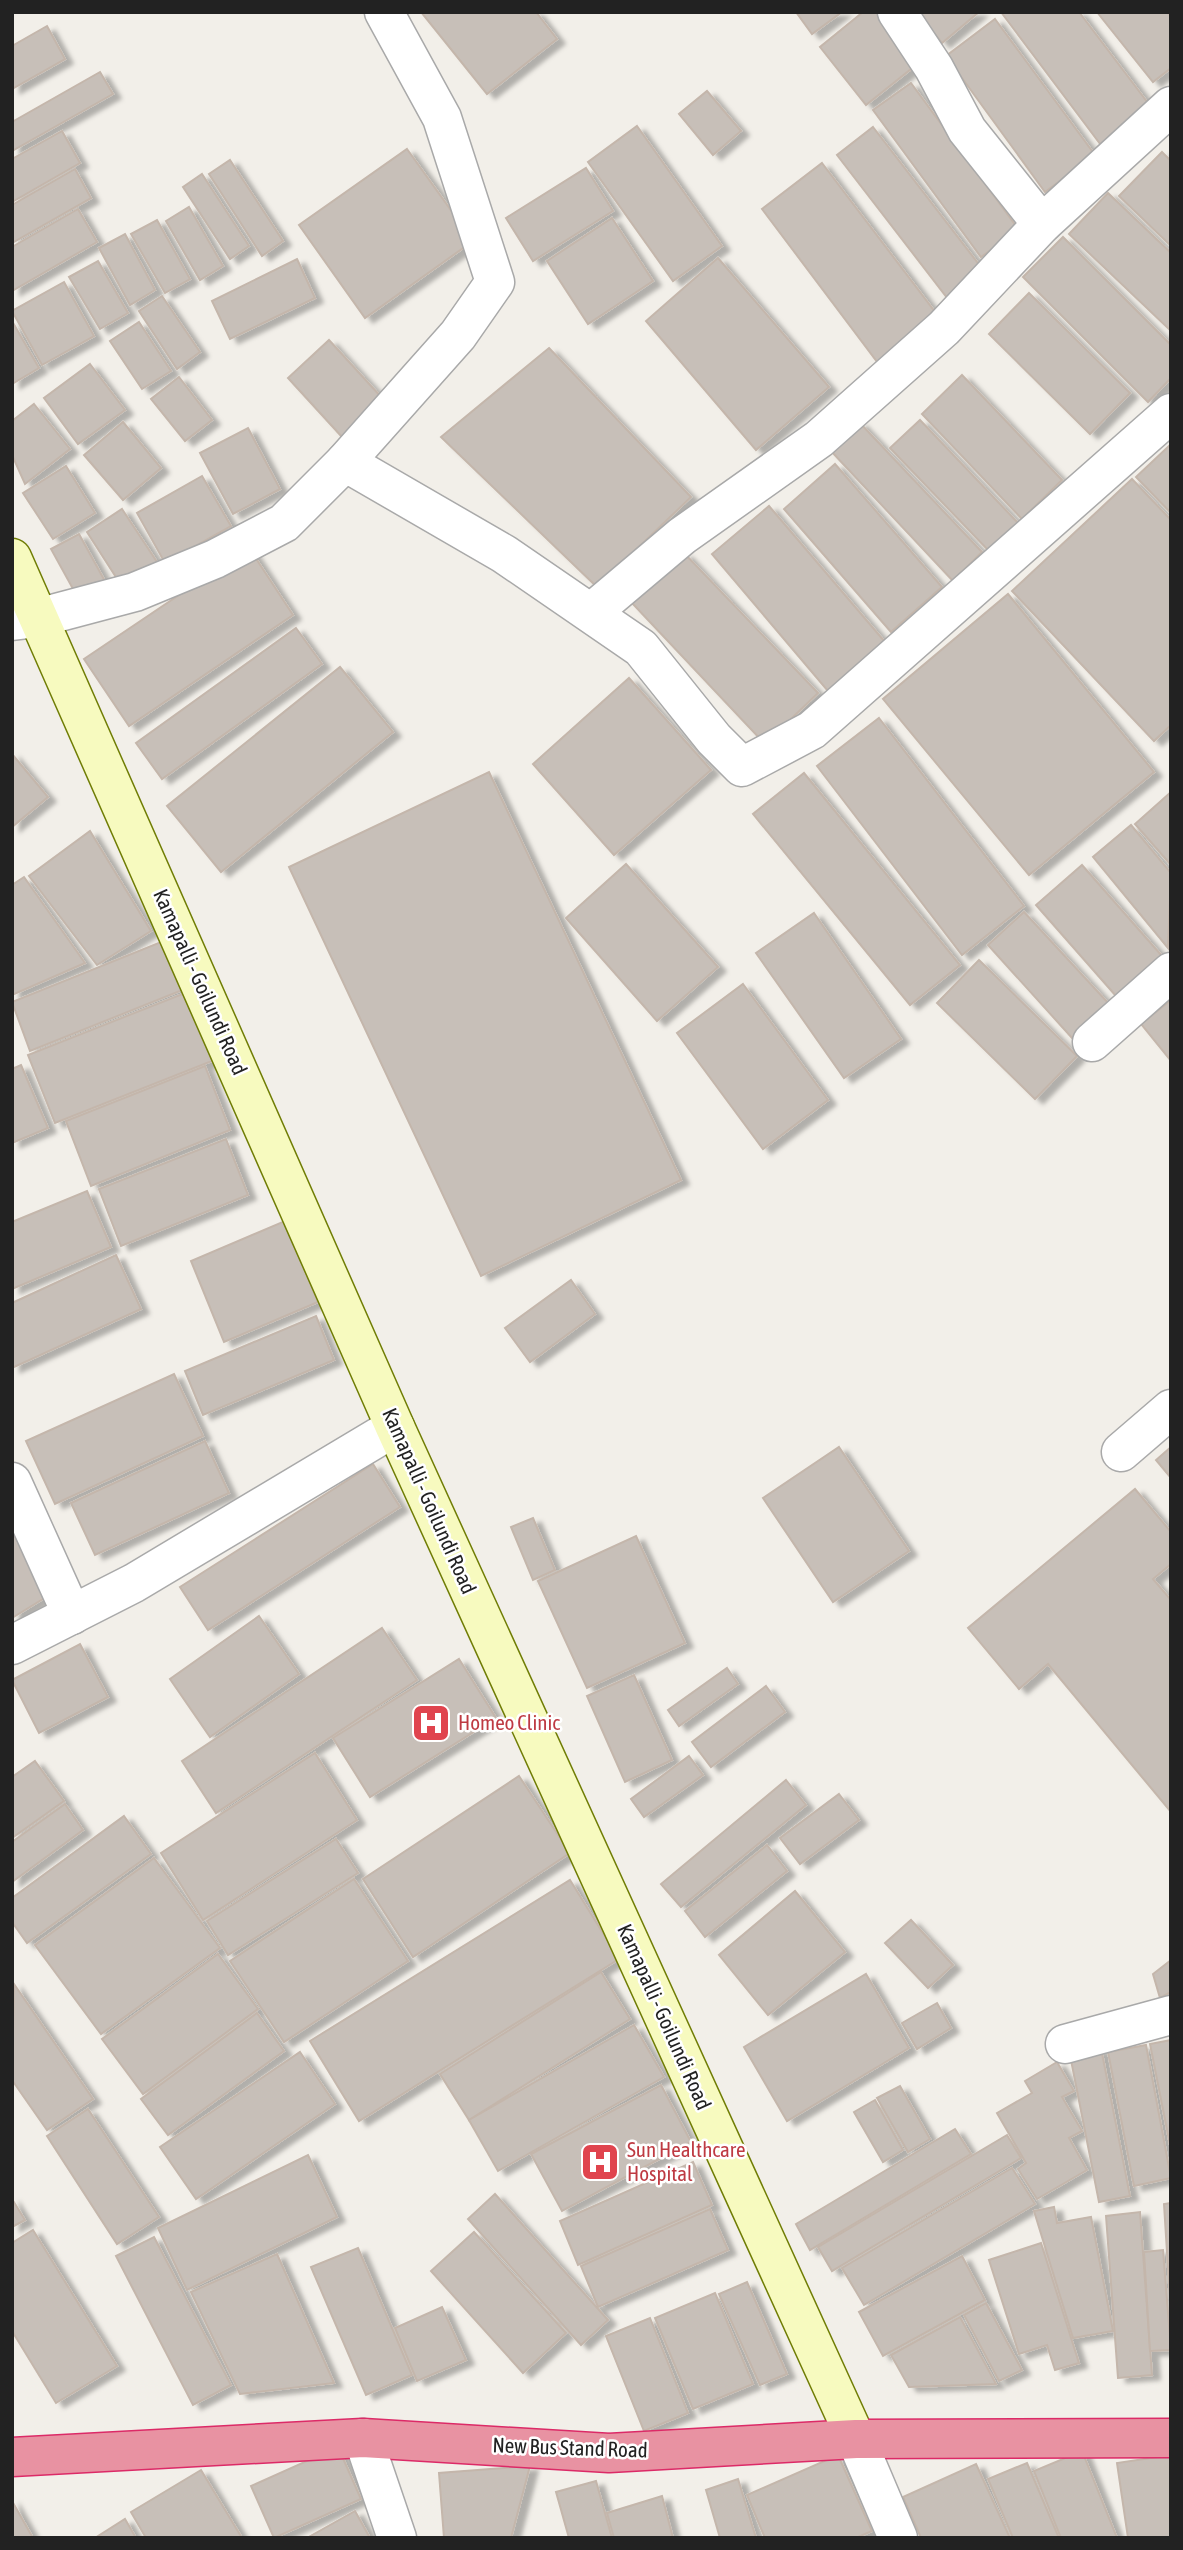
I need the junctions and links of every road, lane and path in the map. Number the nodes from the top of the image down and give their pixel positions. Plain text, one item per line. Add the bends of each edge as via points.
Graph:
1 (384, 12) edge
2 (897, 12) edge
3 (1171, 106) edge
4 (1042, 224) junction
5 (1171, 413) edge
6 (345, 462) junction
7 (12, 558) edge
8 (592, 612) junction
9 (25, 620) edge
10 (1171, 972) edge
11 (1092, 1042) dead end
12 (1171, 1409) edge
13 (395, 1427) junction
14 (1121, 1452) dead end
15 (12, 1482) edge
16 (72, 1615) junction
17 (12, 1645) edge
18 (1171, 2015) edge
19 (1065, 2044) dead end
20 (363, 2438) junction
21 (1171, 2438) edge
22 (856, 2439) junction
23 (12, 2457) edge
24 (397, 2538) edge
25 (898, 2538) edge

1 - 6 street via 442,118 495,282 458,335
2 - 4 street via 967,130
3 - 4 street
4 - 8 street via 944,328 819,439 682,536
5 - 8 street via 812,730 742,767 641,648
6 - 8 street via 504,554
6 - 9 street via 285,523 215,559 135,593
7 - 9 street, Kamapalli - Goilundi Road
9 - 13 street, Kamapalli - Goilundi Road via 266,1128
10 - 11 street
12 - 14 street
13 - 16 street via 134,1583
13 - 22 street, Kamapalli - Goilundi Road
15 - 16 street
16 - 17 street
18 - 19 street
20 - 22 highway, New Bus Stand Road via 609,2454
20 - 23 highway, New Bus Stand Road
20 - 24 street
21 - 22 highway, New Bus Stand Road
22 - 25 street

